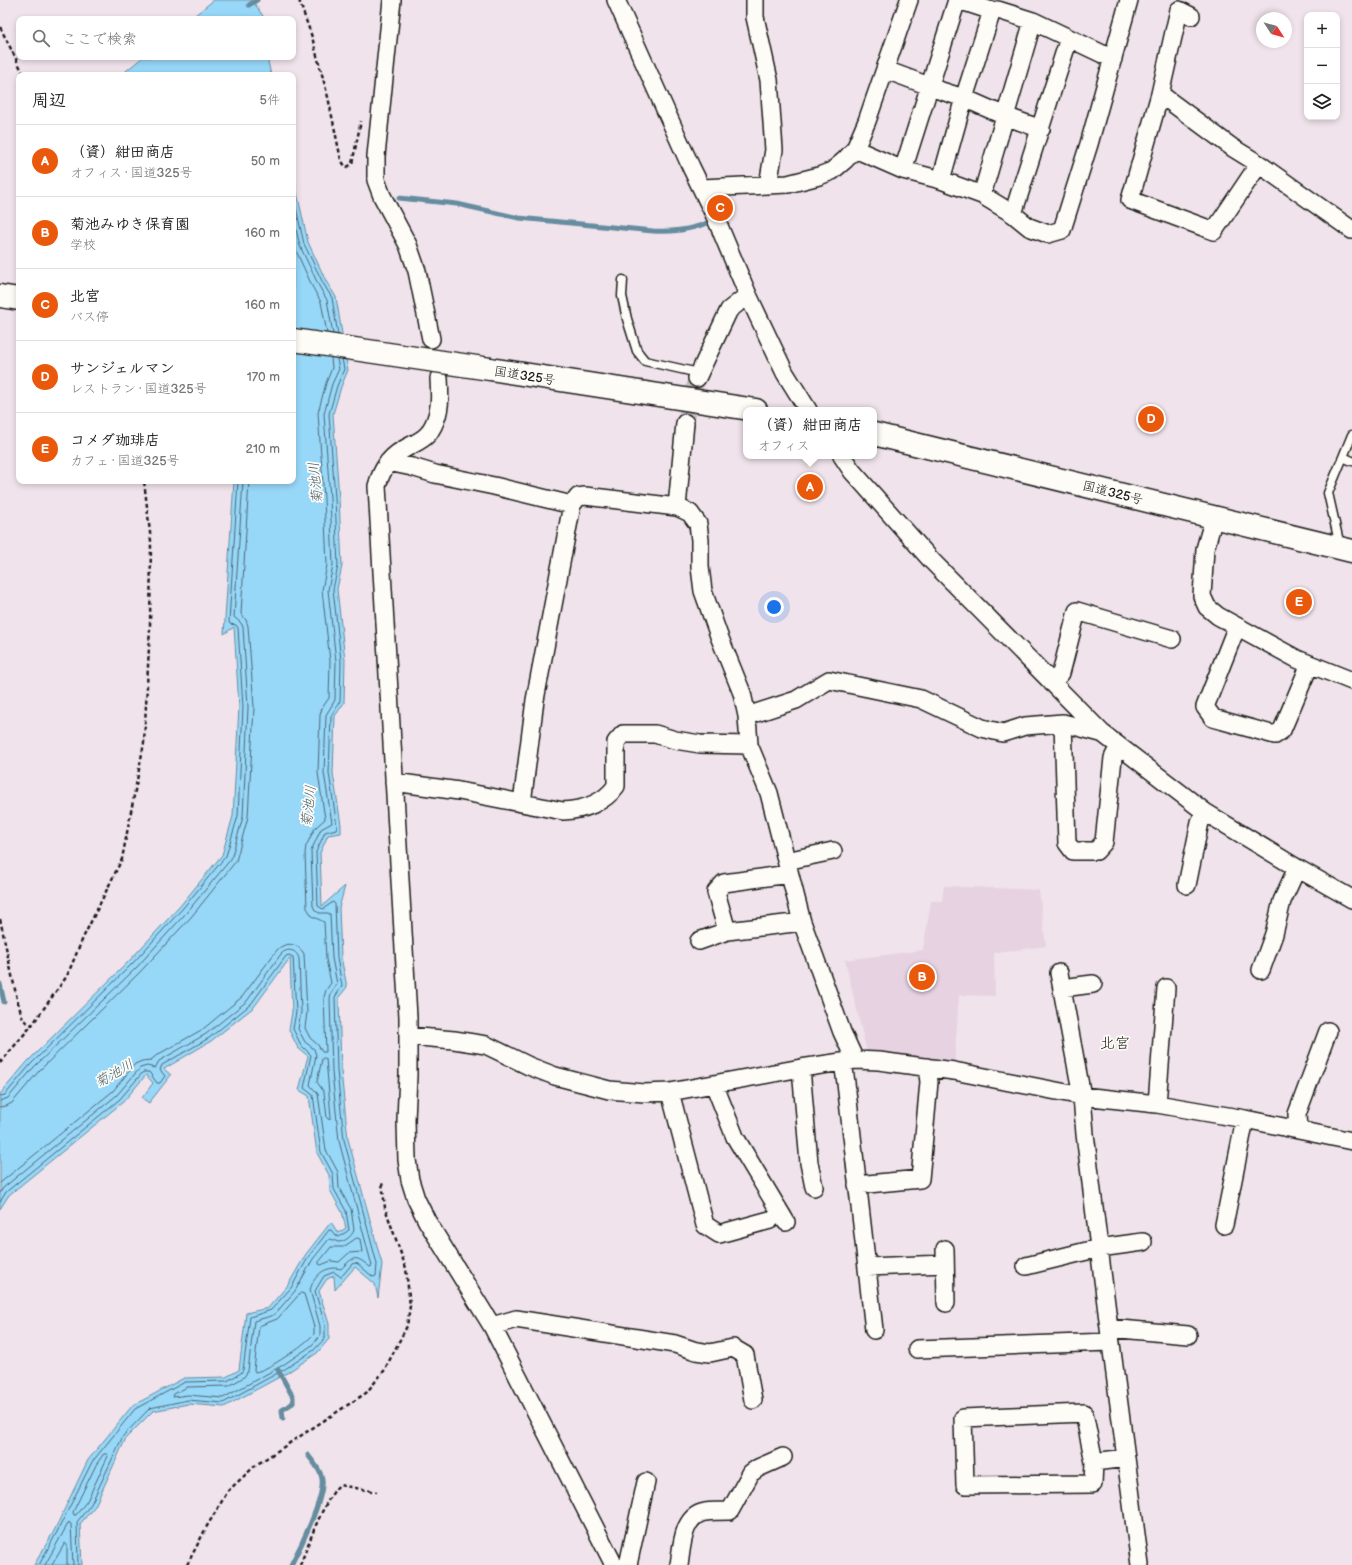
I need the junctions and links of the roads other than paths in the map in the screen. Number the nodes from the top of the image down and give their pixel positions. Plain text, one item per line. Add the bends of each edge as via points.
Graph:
1 (392, 0) edge
2 (616, 0) edge
3 (755, 0) edge
4 (909, 0) edge
5 (958, 0) edge
6 (1129, 0) edge
7 (997, 7) edge
8 (1179, 11) dead end
9 (1033, 21) junction
10 (1069, 38) junction
11 (1113, 59) junction
12 (886, 70) junction
13 (929, 86) junction
14 (1160, 94) junction
15 (964, 98) junction
16 (1005, 116) junction
17 (1040, 129) junction
18 (855, 149) junction
19 (1259, 164) junction
20 (903, 170) junction
21 (941, 180) junction
22 (768, 185) junction
23 (702, 188) junction
24 (982, 196) junction
25 (1013, 214) junction
26 (1352, 230) edge
27 (624, 280) dead end
28 (748, 295) junction
29 (0, 296) edge
30 (16, 299) edge
31 (431, 339) dead end
32 (296, 340) edge
33 (698, 375) joint
34 (439, 378) dead end
35 (806, 407) edge
36 (743, 408) edge
37 (685, 423) tunnel mouth
38 (877, 435) edge
39 (1352, 435) edge
40 (1344, 457) junction
41 (844, 459) edge
42 (1352, 461) edge
43 (388, 462) junction
44 (572, 505) junction
45 (677, 507) junction
46 (1214, 518) junction
47 (1346, 550) edge
48 (1238, 627) junction
49 (1172, 639) dead end
50 (1310, 664) junction
51 (1352, 681) edge
52 (1052, 683) junction
53 (747, 716) junction
54 (1063, 723) junction
55 (1102, 733) junction
56 (749, 745) junction
57 (1118, 746) junction
58 (394, 782) junction
59 (522, 803) junction
60 (1205, 812) junction
61 (833, 851) dead end
62 (787, 868) junction
63 (1297, 868) junction
64 (1187, 885) dead end
65 (1352, 899) edge
66 (802, 922) junction
67 (727, 931) junction
68 (699, 941) dead end
69 (1261, 970) dead end
70 (1092, 984) dead end
71 (1166, 988) dead end
72 (1328, 1031) dead end
73 (408, 1036) junction
74 (849, 1061) junction
75 (927, 1067) junction
76 (801, 1068) junction
77 (714, 1084) junction
78 (670, 1092) junction
79 (1082, 1096) junction
80 (1157, 1104) junction
81 (1245, 1119) junction
82 (1298, 1130) junction
83 (1352, 1141) edge
84 (857, 1185) junction
85 (814, 1187) dead end
86 (1224, 1225) dead end
87 (1143, 1242) dead end
88 (1099, 1248) junction
89 (1026, 1266) dead end
90 (867, 1267) junction
91 (946, 1303) dead end
92 (492, 1326) junction
93 (874, 1330) dead end
94 (1109, 1335) junction
95 (1188, 1335) dead end
96 (916, 1349) dead end
97 (753, 1400) dead end
98 (783, 1457) dead end
99 (1126, 1458) junction
100 (1094, 1462) junction
101 (646, 1482) dead end
102 (614, 1565) edge
103 (628, 1565) edge
104 (679, 1565) edge
105 (1140, 1565) edge

1 - 31 street via 376,156 376,180 408,245 417,272
2 - 23 street
3 - 22 street via 755,17 769,80 774,150
4 - 12 street
5 - 7 street
5 - 13 street
6 - 11 street
7 - 9 street
7 - 15 street
8 - 14 street
9 - 10 street
9 - 16 street
10 - 11 street
10 - 17 street
11 - 25 street via 1062,230 1048,234 1029,227
12 - 13 street
12 - 18 street
13 - 15 street
13 - 20 street
14 - 19 street
14 - 19 street via 1130,200 1214,231
15 - 16 street
15 - 21 street
16 - 17 street
16 - 24 street
17 - 25 street
18 - 20 street
18 - 22 street via 832,170 819,176 788,184
19 - 26 street
20 - 21 street
21 - 24 street
22 - 23 street
23 - 28 street
24 - 25 street
27 - 33 lane via 622,296 626,319 637,351 645,361
28 - 33 street via 729,310
28 - 35 street via 785,373
29 - 30 highway
32 - 36 highway, 国道325号, bridge
34 - 43 street via 441,401 437,418 429,434 400,451
37 - 45 street
38 - 46 highway, 国道325号
39 - 40 lane
40 - 42 lane
40 - 47 lane via 1328,493
41 - 52 street via 932,561
43 - 44 street
43 - 58 street via 380,474 377,486
44 - 45 street via 578,497 585,496
44 - 59 street via 535,700
45 - 53 street via 690,513 698,524 703,591 742,694
46 - 47 highway, 国道325号
46 - 48 street via 1205,549 1202,596 1207,607
48 - 50 street
48 - 50 street via 1205,707 1213,718 1275,736 1282,730
49 - 52 street via 1077,611 1061,673
50 - 51 street
52 - 55 street
53 - 54 street via 796,700 829,680 921,699 982,728 1004,733 1025,726
53 - 56 street
54 - 55 street
54 - 57 street via 1066,843 1073,851 1096,851 1104,842 1113,758
55 - 57 street
56 - 59 street via 700,744 655,734 623,734 616,742 616,786 604,798 585,807 563,811
56 - 62 street via 769,793
57 - 60 street
58 - 59 street
58 - 73 street
60 - 63 street
60 - 64 street via 1200,822
61 - 62 street
62 - 66 street
62 - 67 street via 724,883 716,892
63 - 65 street
63 - 69 street via 1282,901
66 - 67 street
66 - 74 street via 842,1032
67 - 68 street
70 - 79 street via 1061,980
71 - 80 street
72 - 82 street via 1297,1114
73 - 78 street via 486,1045 555,1076 609,1090
73 - 92 street via 406,1120 410,1180 427,1221
74 - 75 street via 880,1061
74 - 76 street
74 - 84 street via 846,1083
75 - 79 street
75 - 84 street via 929,1082 920,1179
76 - 77 street
76 - 85 street via 809,1163
77 - 78 street
77 - 78 street via 735,1137 778,1221 718,1234 705,1224
79 - 80 street
79 - 88 street
80 - 81 street
81 - 82 street
81 - 86 street
82 - 83 street
84 - 90 street
87 - 88 street
88 - 89 street
88 - 94 street
90 - 91 street via 945,1257
90 - 93 street
92 - 97 street via 516,1319 676,1344 710,1353 732,1348 745,1355
92 - 102 street
94 - 95 street
94 - 96 street
94 - 99 street
98 - 104 street via 751,1473 755,1479 730,1511 704,1512 694,1516 685,1529
99 - 100 street
99 - 105 street
100 - 100 street via 1084,1413 963,1418 965,1486 1093,1484
101 - 103 street

